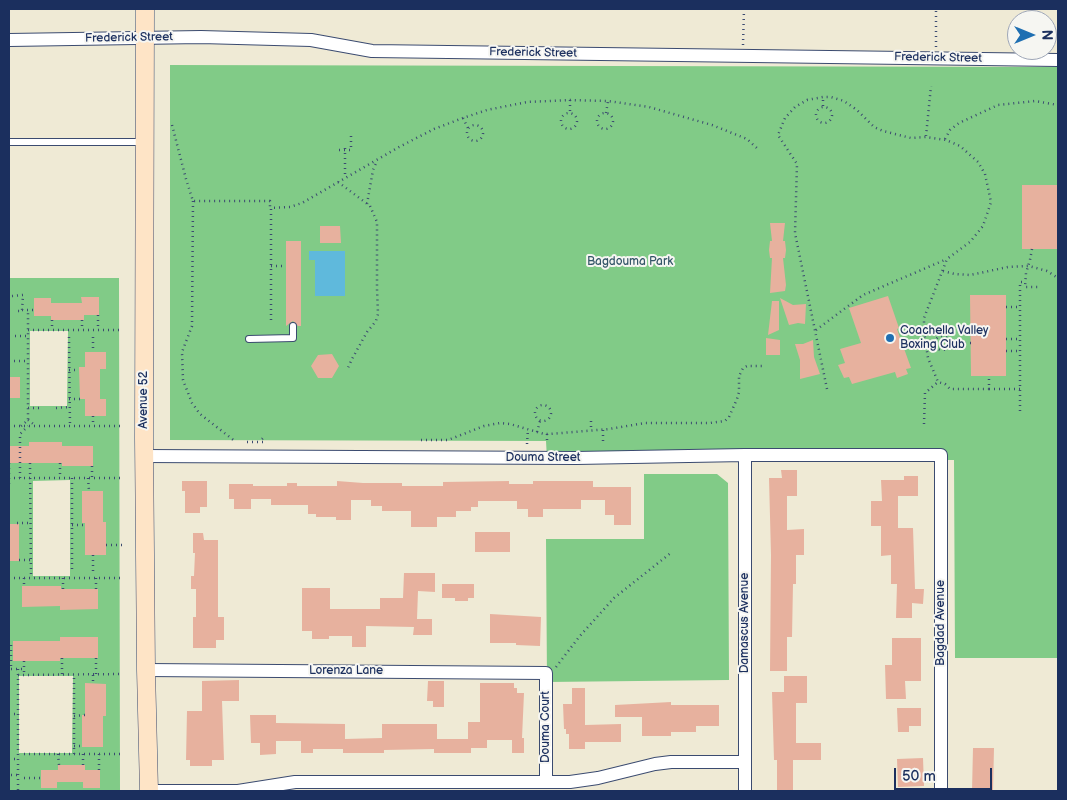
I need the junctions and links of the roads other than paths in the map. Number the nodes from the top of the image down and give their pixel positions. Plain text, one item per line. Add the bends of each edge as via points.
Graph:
1 (145, 9) edge
2 (145, 39) junction
3 (9, 40) edge
4 (1058, 60) edge
5 (9, 142) edge
6 (144, 142) junction
7 (293, 326) dead end
8 (250, 339) dead end
9 (745, 455) junction
10 (941, 455) joint
11 (144, 456) junction
12 (146, 670) junction
13 (546, 673) joint
14 (745, 762) junction
15 (546, 782) junction
16 (149, 791) edge
17 (745, 791) edge
18 (941, 791) edge

1 - 2 main road, Avenue 52
2 - 3 street, Frederick Street
2 - 4 street, Frederick Street via 311,40 372,51
2 - 6 main road, Avenue 52
5 - 6 lane
6 - 11 main road, Avenue 52
7 - 8 lane via 293,338
9 - 10 street, Douma Street
9 - 11 street, Douma Street via 576,458
9 - 14 street, Damascus Avenue
10 - 18 street, Bagdad Avenue
11 - 12 main road, Avenue 52
12 - 13 street, Lorenza Lane
12 - 16 main road, Avenue 52
13 - 15 street, Douma Court
14 - 15 street via 671,762 585,780
14 - 17 street, Damascus Avenue
15 - 16 street via 295,782 238,791

